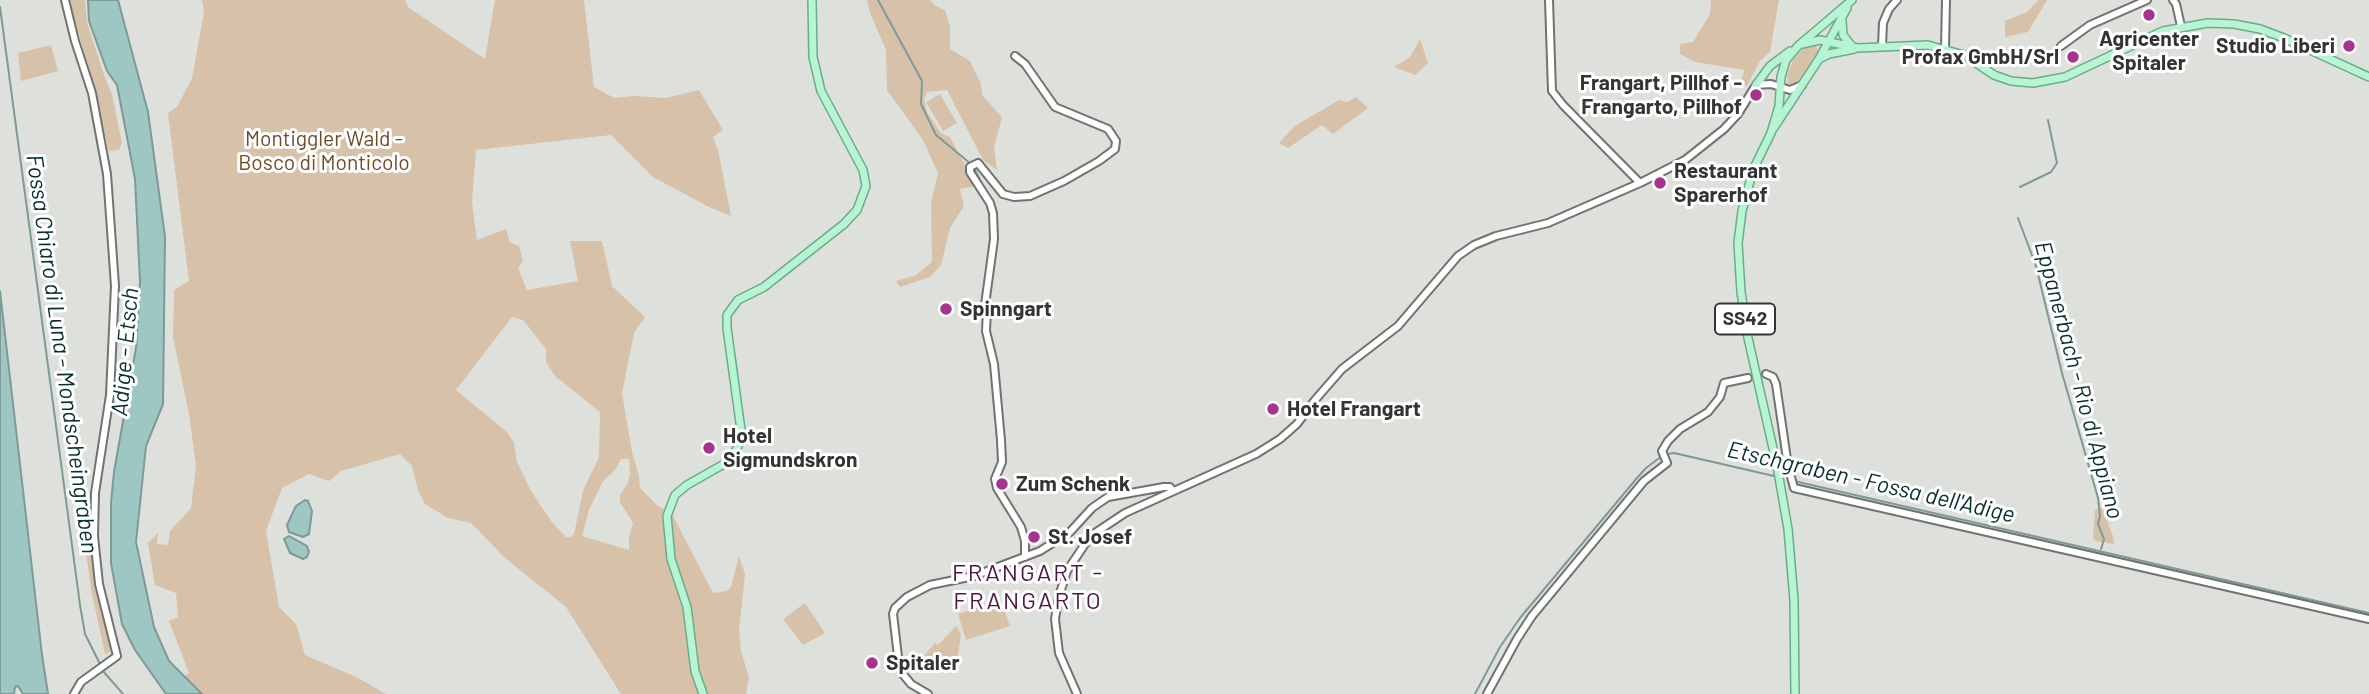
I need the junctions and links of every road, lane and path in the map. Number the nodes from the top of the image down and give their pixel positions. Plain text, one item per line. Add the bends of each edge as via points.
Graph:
1 (65, 0) edge
2 (812, 0) edge
3 (1549, 0) edge
4 (1897, 0) edge
5 (1944, 0) edge
6 (2147, 0) edge
7 (2173, 0) edge
8 (1850, 2) edge
9 (1842, 18) junction
10 (2181, 26) junction
11 (1827, 44) junction
12 (1882, 46) junction
13 (2061, 46) dead end
14 (1855, 47) junction
15 (1796, 48) junction
16 (1945, 49) junction
17 (1015, 56) dead end
18 (1819, 59) junction
19 (2369, 77) edge
20 (1804, 84) junction
21 (1756, 85) junction
22 (1780, 87) junction
23 (1771, 133) junction
24 (1640, 183) junction
25 (1766, 374) dead end
26 (1748, 378) dead end
27 (1173, 491) junction
28 (1025, 557) junction
29 (2369, 620) edge
30 (74, 694) edge
31 (703, 694) edge
32 (928, 694) edge
33 (1077, 694) edge
34 (1487, 694) edge
35 (1795, 694) edge

1 - 30 street via 92,93 107,174 115,286 94,536 99,584 117,656 81,682
2 - 31 main road via 813,57 821,91 863,170 866,186 857,210 844,224 764,287 738,300 727,315 739,444 724,464 675,495 667,516 671,559 687,607 695,671
3 - 24 street via 1552,91
4 - 12 street via 1883,23
5 - 16 street
6 - 13 street via 2090,25
7 - 10 street
8 - 9 main road, SS42
8 - 15 main road, SS42
9 - 11 main road, SS42
9 - 14 main road via 1843,35
10 - 16 main road via 2148,36 2065,77 2043,82 2011,81
10 - 19 main road via 2208,23 2260,29
11 - 14 main road
11 - 15 main road via 1820,40
11 - 18 main road, SS42
12 - 14 main road
12 - 16 main road
14 - 18 main road
15 - 21 main road via 1770,66
15 - 22 main road, SS42 via 1783,68
17 - 28 street via 1055,107 1108,129 1116,141 1115,149 1030,197 1003,194 978,163 970,167 993,213 985,305 1001,440 1002,462 995,479 1021,527
18 - 20 main road, SS42
20 - 22 street via 1790,90
20 - 23 main road, SS42
21 - 22 street
21 - 24 street via 1732,120 1706,145
22 - 23 main road, SS42 via 1780,106
23 - 35 main road, SS42 via 1753,170 1738,243 1748,338 1782,491 1793,575
24 - 27 street via 1548,223 1474,245 1458,256 1398,326 1342,369 1290,432 1255,454
25 - 29 street via 1776,384 1794,488
26 - 34 street via 1724,383 1713,406 1674,434 1662,451 1667,463 1644,481 1532,616
27 - 28 street via 1164,487 1108,497 1058,541
27 - 33 street via 1108,523 1085,544 1067,571 1055,619 1056,636
28 - 32 street via 974,576 930,585 895,608 892,614 902,673

